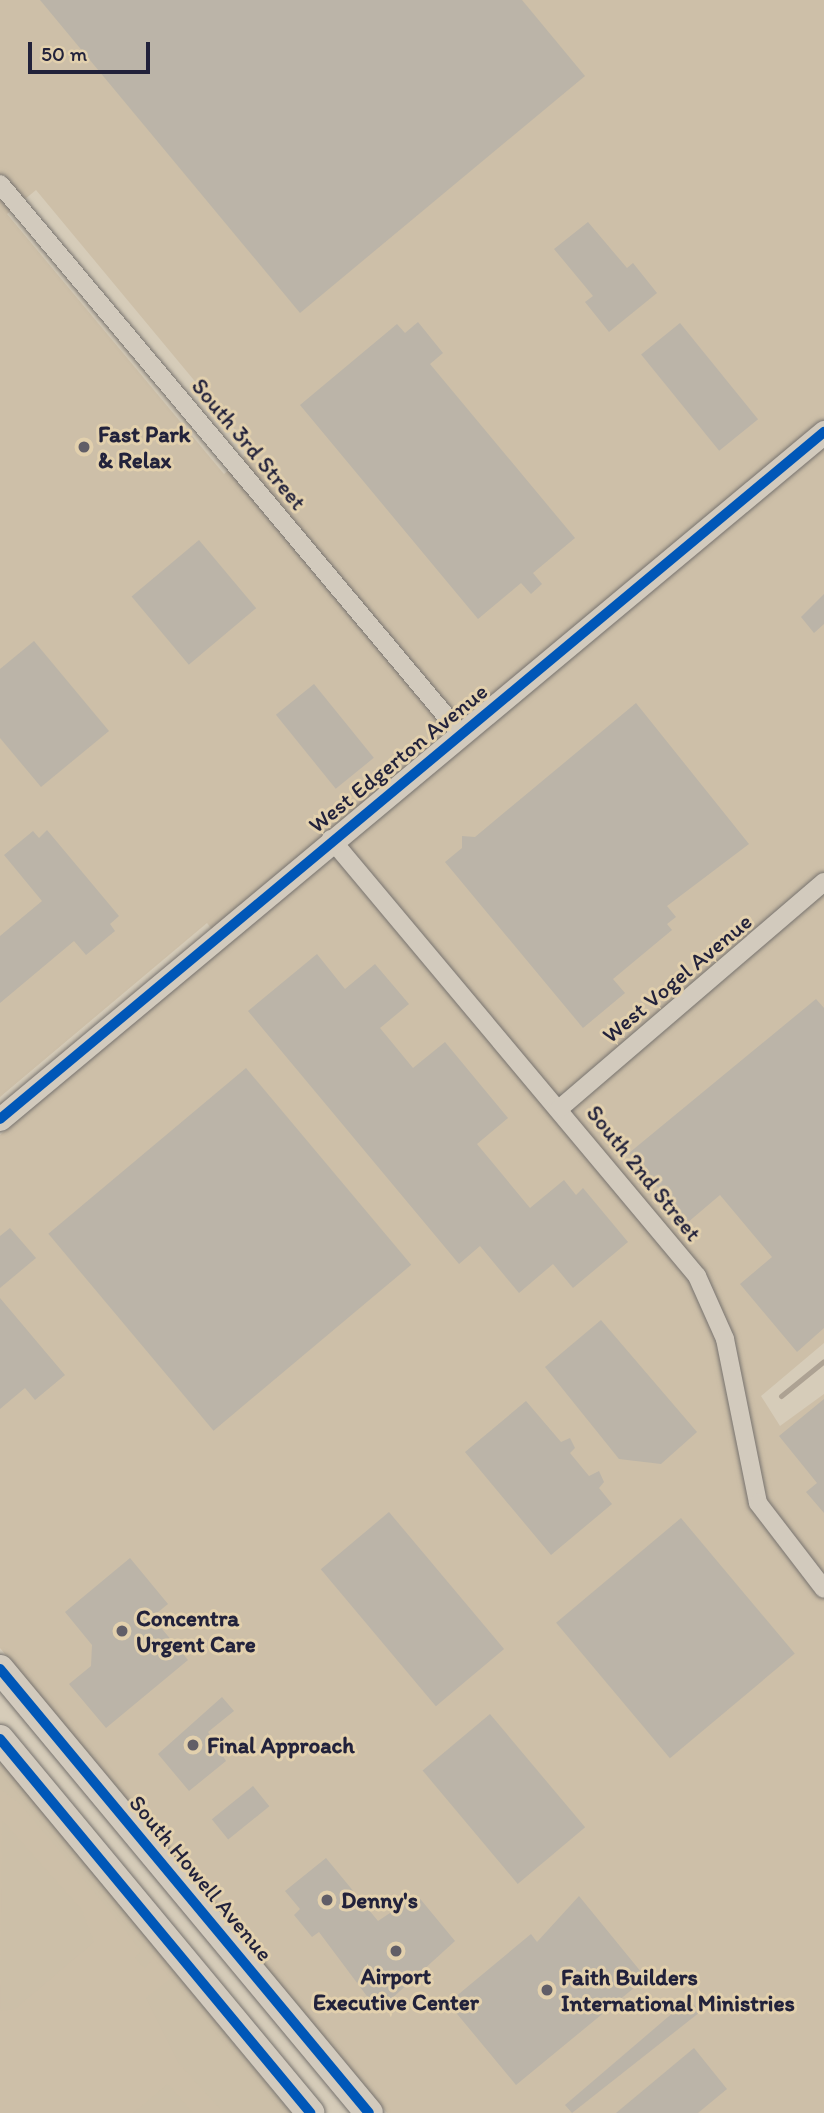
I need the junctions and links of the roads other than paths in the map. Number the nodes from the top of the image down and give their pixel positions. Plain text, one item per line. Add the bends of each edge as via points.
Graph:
1 (0, 184) edge
2 (824, 432) edge
3 (461, 734) junction
4 (331, 839) junction
5 (824, 882) edge
6 (559, 1109) junction
7 (0, 1119) edge
8 (824, 1589) edge
9 (0, 1669) edge
10 (0, 1739) edge
11 (311, 2113) edge
12 (369, 2113) edge

1 - 3 street, South 3rd Street
2 - 3 street, West Edgerton Avenue
3 - 4 street, West Edgerton Avenue
4 - 6 street, South 2nd Street
4 - 7 street, West Edgerton Avenue
5 - 6 street, West Vogel Avenue
6 - 8 street, South 2nd Street via 697,1276 725,1339 758,1503
9 - 12 main road, South Howell Avenue
10 - 11 main road

